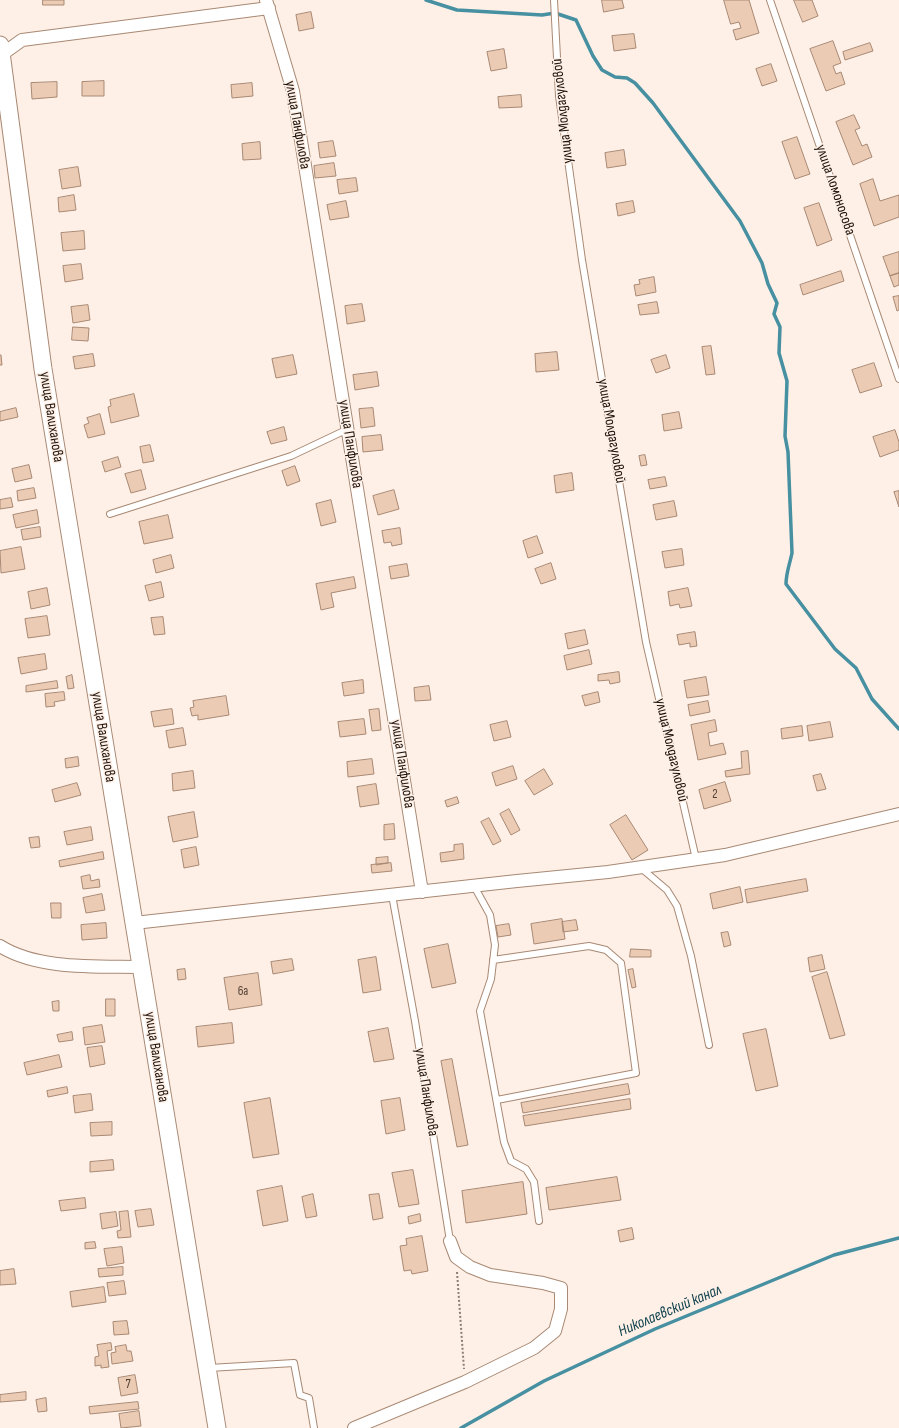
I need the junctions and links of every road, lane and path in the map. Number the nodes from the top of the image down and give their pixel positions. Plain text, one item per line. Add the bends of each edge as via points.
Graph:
1 (554, 0) edge
2 (770, 0) edge
3 (268, 4) edge
4 (0, 50) edge
5 (899, 379) edge
6 (348, 429) junction
7 (110, 514) dead end
8 (899, 814) edge
9 (696, 859) junction
10 (640, 867) junction
11 (474, 886) junction
12 (422, 892) junction
13 (392, 895) junction
14 (134, 924) junction
15 (0, 946) edge
16 (493, 960) junction
17 (141, 968) junction
18 (709, 1045) dead end
19 (497, 1100) junction
20 (539, 1221) dead end
21 (450, 1241) joint
22 (456, 1257) junction
23 (207, 1368) junction
24 (465, 1382) junction
25 (217, 1428) edge
26 (314, 1428) edge
27 (354, 1428) edge

1 - 9 lane, улица Молдагуловой via 559,96 582,260 646,642
2 - 5 lane, улица Ломоносова
3 - 4 street via 22,40
3 - 6 street, улица Панфилова via 293,91
4 - 14 main road, улица Валиханова via 43,369
6 - 7 lane via 291,456
6 - 12 street, улица Панфилова
8 - 9 street via 725,855
9 - 10 street
10 - 11 street
10 - 18 lane via 667,890 677,906 691,956
11 - 12 street
11 - 16 lane via 490,914 495,945
12 - 13 street
13 - 14 street
13 - 21 lane, улица Панфилова
14 - 17 main road, улица Валиханова
15 - 17 street via 33,960 72,965
16 - 19 lane via 491,979 480,1011
16 - 19 lane via 589,946 606,950 621,963 636,1073
17 - 23 main road, улица Валиханова
19 - 20 lane via 504,1142 511,1161 526,1169 534,1182
21 - 22 street
22 - 24 path
22 - 24 street via 470,1267 490,1275 561,1288 561,1309 555,1331 534,1348
23 - 25 main road, улица Валиханова
23 - 26 lane via 294,1363 300,1395 309,1398
24 - 27 street

